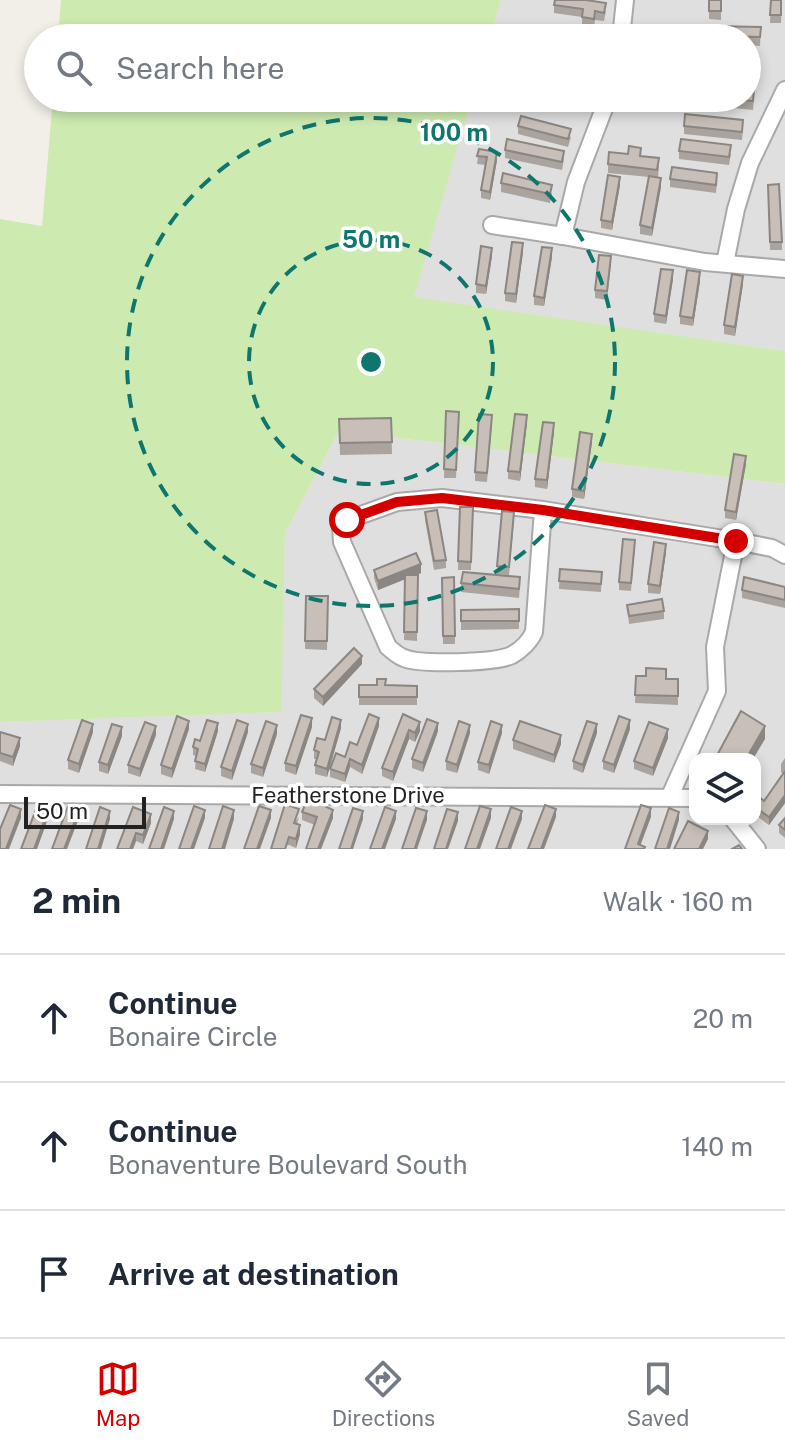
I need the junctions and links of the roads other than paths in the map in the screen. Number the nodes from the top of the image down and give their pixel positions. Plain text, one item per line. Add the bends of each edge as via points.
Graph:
1 (625, 0) edge
2 (622, 24) edge
3 (785, 90) edge
4 (603, 112) edge
5 (492, 225) dead end
6 (563, 236) junction
7 (725, 263) junction
8 (785, 269) edge
9 (543, 510) junction
10 (736, 541) junction
11 (785, 555) edge
12 (0, 794) edge
13 (670, 796) junction
14 (689, 798) edge
15 (738, 825) edge
16 (757, 849) edge

1 - 2 street
3 - 7 street via 750,163
4 - 6 street via 576,182
5 - 6 street
6 - 7 street
7 - 8 street
9 - 9 street via 530,640 512,655 484,661 413,661 388,647 342,542 341,528 347,520 397,502 442,498
9 - 10 street
10 - 11 street
10 - 13 street via 715,647 717,691
12 - 13 street, Featherstone Drive
13 - 14 street, Featherstone Drive
15 - 16 street

